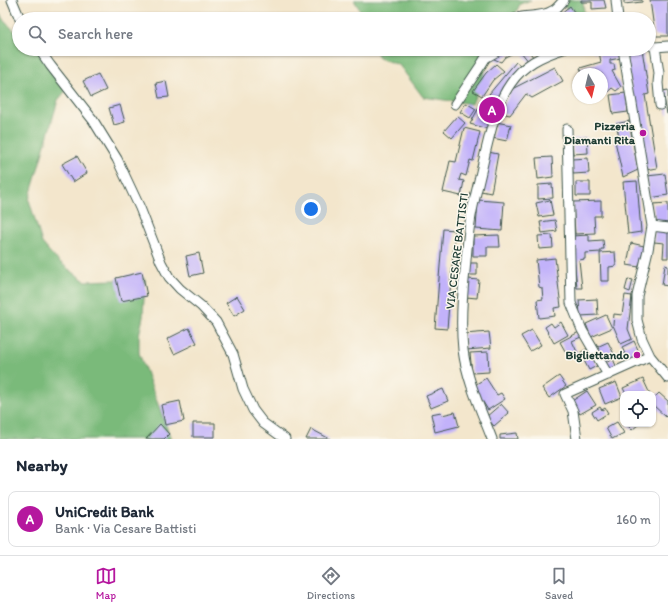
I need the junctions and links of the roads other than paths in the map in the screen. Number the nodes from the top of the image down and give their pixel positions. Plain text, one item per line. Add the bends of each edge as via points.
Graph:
1 (12, 0) edge
2 (564, 0) edge
3 (616, 0) edge
4 (17, 12) edge
5 (551, 12) edge
6 (617, 12) edge
7 (656, 46) edge
8 (668, 46) edge
9 (656, 55) edge
10 (44, 56) edge
11 (489, 56) edge
12 (537, 56) edge
13 (623, 56) edge
14 (486, 58) joint
15 (664, 72) edge
16 (455, 104) dead end
17 (660, 105) dead end
18 (567, 129) dead end
19 (652, 226) junction
20 (668, 228) edge
21 (650, 356) junction
22 (608, 375) junction
23 (668, 378) edge
24 (285, 439) edge
25 (492, 439) edge
26 (577, 439) edge

1 - 4 street
2 - 5 street
3 - 6 street
7 - 8 street
9 - 15 street
10 - 24 street via 93,120 116,159 169,277 216,322 233,354 243,389 253,410 263,423
11 - 14 street
12 - 25 street, VIA CESARE BATTISTI via 511,83 501,102 491,130 475,195 470,228 462,308 463,350 470,384
13 - 19 street
14 - 16 street
15 - 17 street via 658,82
18 - 22 street via 571,303 582,330
19 - 20 street
19 - 21 street via 636,302 640,334
21 - 22 street
21 - 23 street
22 - 26 street via 565,394 574,414

